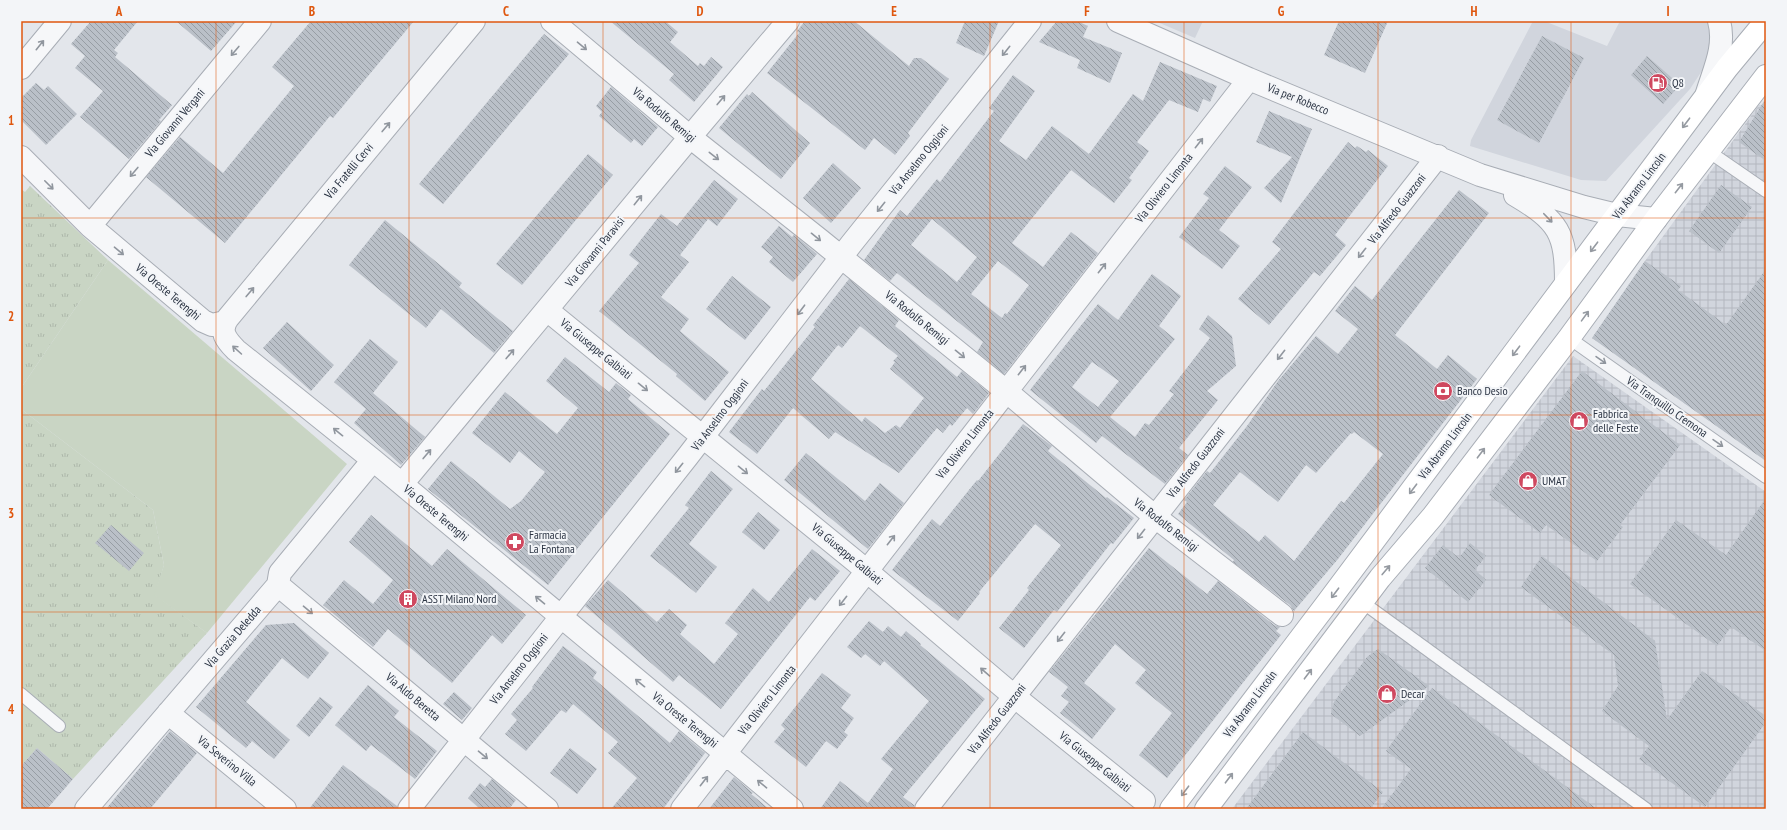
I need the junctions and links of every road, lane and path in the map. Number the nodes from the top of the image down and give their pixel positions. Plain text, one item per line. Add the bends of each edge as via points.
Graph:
1 (60, 21) edge
2 (260, 21) edge
3 (474, 21) edge
4 (552, 21) edge
5 (788, 21) edge
6 (1030, 21) edge
7 (1118, 21) edge
8 (1719, 21) edge
9 (1763, 24) edge
10 (21, 68) edge
11 (1766, 76) edge
12 (1249, 78) junction
13 (1766, 94) edge
14 (1706, 96) junction
15 (1740, 109) junction
16 (690, 137) junction
17 (1708, 151) junction
18 (1438, 156) junction
19 (21, 158) edge
20 (1480, 175) junction
21 (1766, 191) edge
22 (1616, 215) junction
23 (1656, 219) junction
24 (90, 226) junction
25 (841, 257) junction
26 (1566, 283) junction
27 (547, 310) junction
28 (225, 322) junction
29 (1569, 338) junction
30 (1006, 391) junction
31 (703, 437) junction
32 (373, 460) junction
33 (1766, 477) edge
34 (402, 484) junction
35 (1154, 516) junction
36 (867, 571) junction
37 (278, 585) junction
38 (1362, 602) junction
39 (1282, 614) dead end
40 (560, 617) junction
41 (21, 694) edge
42 (1015, 697) junction
43 (168, 713) junction
44 (59, 726) dead end
45 (464, 740) junction
46 (726, 753) junction
47 (1144, 801) dead end
48 (86, 809) edge
49 (285, 809) edge
50 (409, 809) edge
51 (547, 809) edge
52 (682, 809) edge
53 (792, 809) edge
54 (926, 809) edge
55 (1171, 809) edge
56 (1206, 809) edge
57 (1646, 809) edge

10 -> 1 street
2 -> 24 street, Via Giovanni Vergani
28 -> 3 street, Via Fratelli Cervi
4 -> 16 street, Via Rodolfo Remigi
16 -> 5 street, Via Giovanni Paravisi
6 -> 25 street, Via Anselmo Oggioni
7 - 12 street, Via per Robecco
8 - 14 street via 1722,30 1721,48
9 - 14 main road, Via Abramo Lincoln
11 - 15 main road
12 - 18 street, Via per Robecco
30 -> 12 street, Via Oliviero Limonta
13 - 15 street
14 -> 22 main road, Via Abramo Lincoln
15 - 17 main road
16 -> 25 street, Via Rodolfo Remigi
27 -> 16 street, Via Giovanni Paravisi
17 - 21 lane
23 -> 17 main road
18 - 20 street, Via per Robecco
18 -> 35 street, Via Alfredo Guazzoni
19 -> 24 street, Via Oreste Terenghi
20 - 22 street, Via per Robecco via 1551,198
20 -> 26 street, Via per Robecco via 1549,218 1561,235 1566,258
22 - 23 street, Via per Robecco
22 -> 26 main road, Via Abramo Lincoln
29 -> 23 main road
24 -> 28 street, Via Oreste Terenghi via 203,321 212,324
25 -> 30 street, Via Rodolfo Remigi
25 -> 31 street, Via Anselmo Oggioni
26 -> 55 main road, Via Abramo Lincoln
27 -> 31 street, Via Giuseppe Galbiati
34 -> 27 street, Via Giovanni Paravisi
32 -> 28 street, Via Oreste Terenghi via 236,350 226,339 223,327
29 -> 33 lane, Via Tranquillo Cremona
38 -> 29 main road via 1433,516
30 - 35 street, Via Rodolfo Remigi
36 -> 30 street, Via Oliviero Limonta
31 -> 36 street, Via Giuseppe Galbiati
31 -> 40 street, Via Anselmo Oggioni
32 - 34 street, Via Oreste Terenghi
32 - 37 street, Via Grazia Deledda via 280,574
40 -> 34 street, Via Oreste Terenghi
35 - 39 street, Via Rodolfo Remigi
35 -> 42 street, Via Alfredo Guazzoni
42 -> 36 street, Via Giuseppe Galbiati
36 -> 46 street, Via Oliviero Limonta
37 - 43 street, Via Grazia Deledda
37 -> 45 street, Via Aldo Beretta
56 -> 38 main road
38 - 57 lane
40 - 45 street, Via Anselmo Oggioni
46 -> 40 street, Via Oreste Terenghi
41 - 44 lane
42 - 47 street, Via Giuseppe Galbiati
42 - 54 street, Via Alfredo Guazzoni
43 - 48 street, Via Grazia Deledda
43 - 49 street, Via Severino Villa
45 - 50 street, Via Anselmo Oggioni
45 -> 51 street, Via Aldo Beretta
52 -> 46 street, Via Oliviero Limonta
53 -> 46 street, Via Oreste Terenghi

